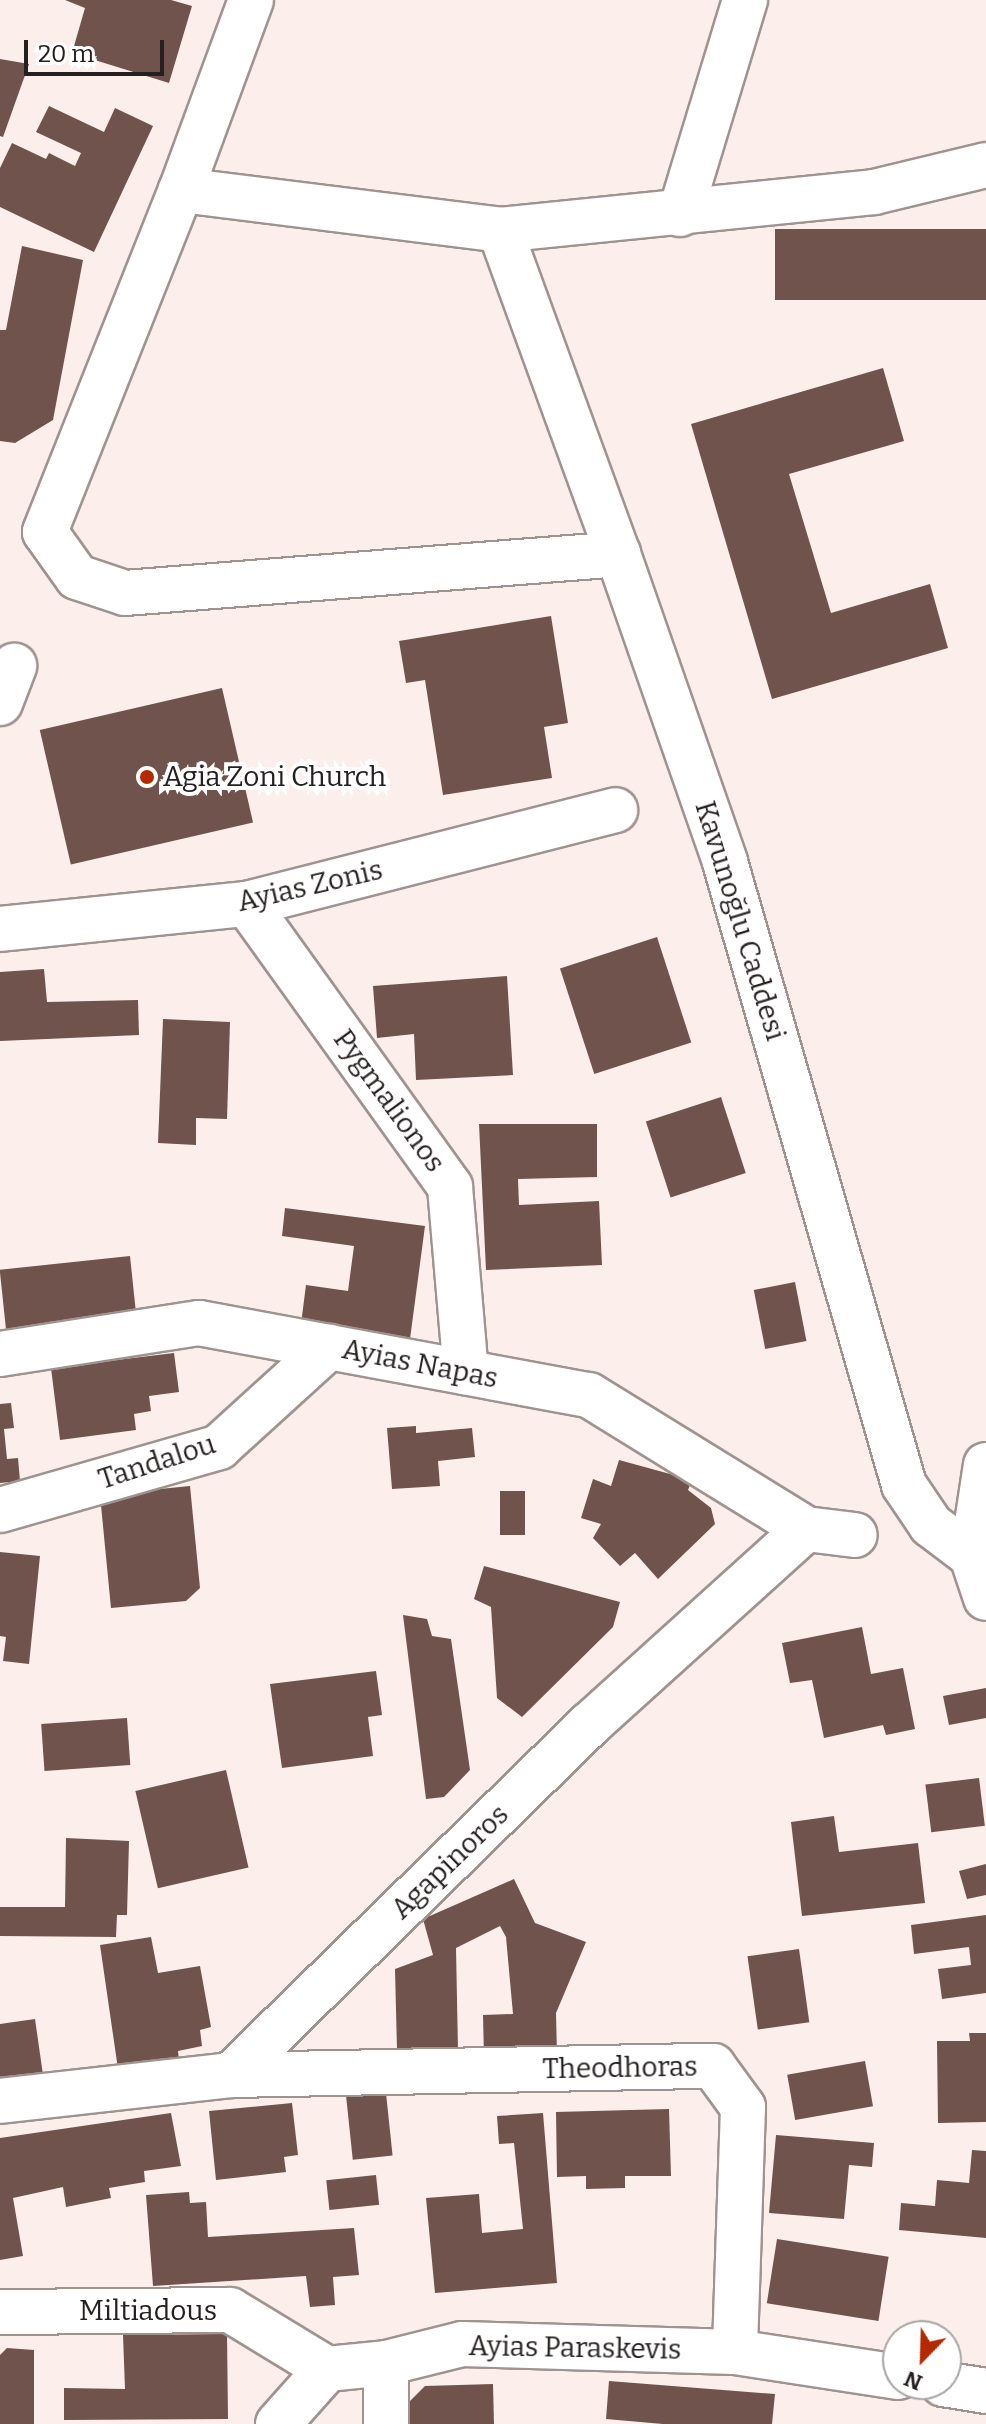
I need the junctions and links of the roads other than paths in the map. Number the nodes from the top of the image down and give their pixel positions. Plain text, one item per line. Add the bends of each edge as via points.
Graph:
1 (251, 0) edge
2 (745, 0) edge
3 (986, 165) edge
4 (181, 190) junction
5 (680, 214) junction
6 (500, 230) junction
7 (618, 554) junction
8 (615, 810) dead end
9 (247, 904) junction
10 (0, 929) edge
11 (329, 1347) junction
12 (0, 1354) edge
13 (466, 1372) junction
14 (986, 1465) edge
15 (0, 1510) edge
16 (806, 1529) junction
17 (855, 1535) dead end
18 (972, 1556) junction
19 (986, 1598) edge
20 (231, 2075) junction
21 (0, 2101) edge
22 (0, 2312) edge
23 (735, 2352) junction
24 (386, 2363) junction
25 (327, 2369) junction
26 (882, 2375) edge
27 (962, 2387) edge
28 (986, 2391) edge
29 (278, 2424) edge
30 (386, 2424) edge

1 - 4 street
2 - 5 street
3 - 5 street via 874,192
4 - 6 street
4 - 7 street via 45,532 77,577 125,593
5 - 6 street
6 - 7 street, Kavunoğlu Caddesi
7 - 18 street, Kavunoğlu Caddesi via 725,862 904,1485 931,1525
8 - 9 street, Ayias Zonis
9 - 10 street, Ayias Zonis
9 - 13 street, Pygmalionos via 450,1187
11 - 12 street, Ayias Napas via 199,1323
11 - 13 street, Ayias Napas
11 - 15 street, Tandalou via 219,1447
13 - 16 street, Ayias Napas via 589,1395
14 - 18 street
16 - 17 street
16 - 20 street, Agapinoros via 589,1725
18 - 19 street
20 - 21 street
20 - 23 street, Theodhoras via 713,2066 743,2107
22 - 25 street, Miltiadous via 230,2310
23 - 24 street, Ayias Paraskevis via 462,2344
23 - 26 street, Ayias Paraskevis
24 - 25 street, Ayias Paraskevis
24 - 30 street
25 - 29 street
27 - 28 street

